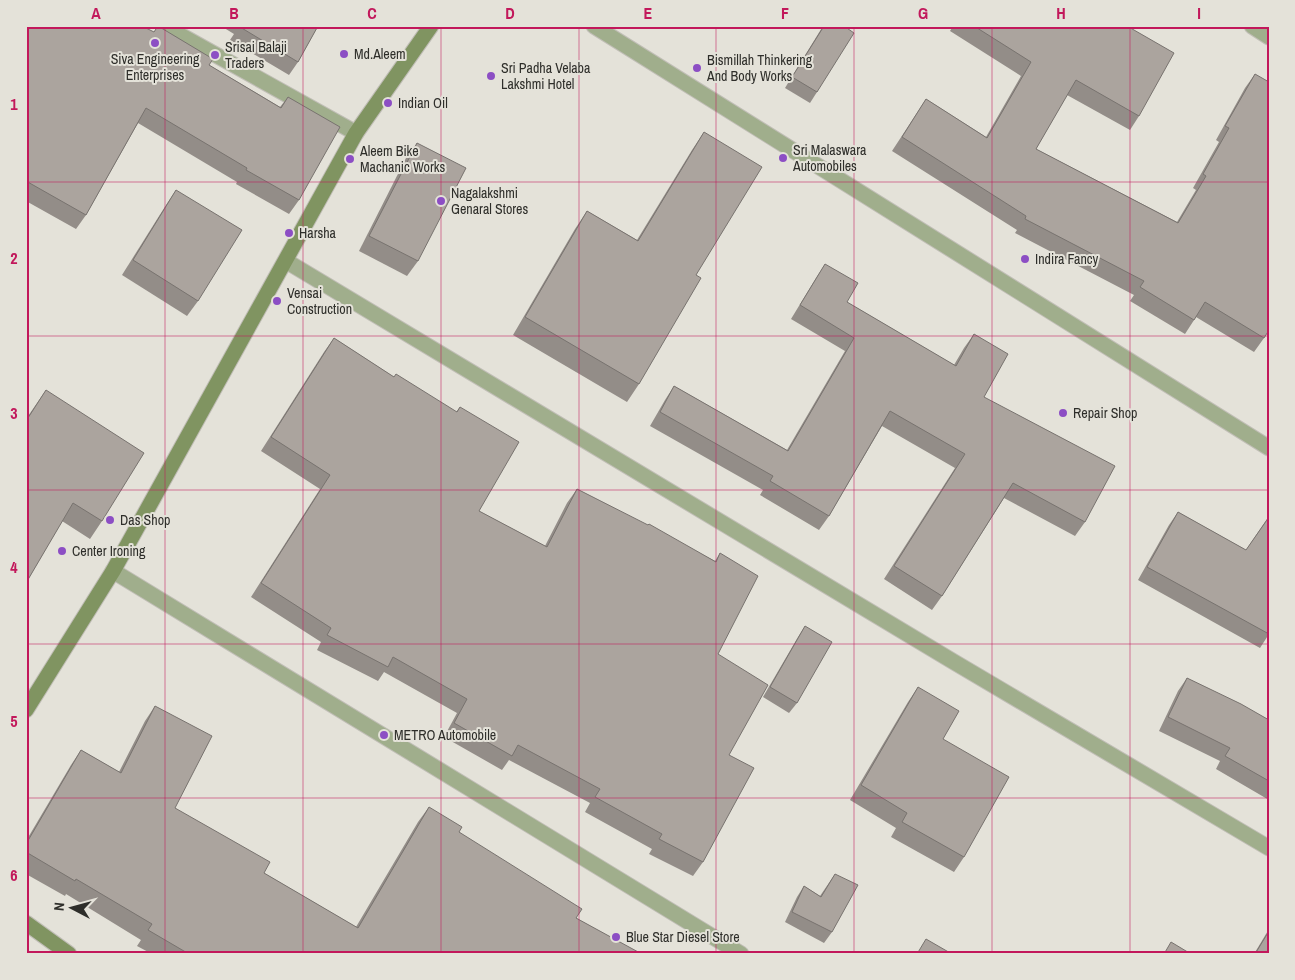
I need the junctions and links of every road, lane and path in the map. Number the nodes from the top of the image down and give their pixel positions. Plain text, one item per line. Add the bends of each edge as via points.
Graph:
1 (164, 26) edge
2 (430, 26) edge
3 (594, 26) edge
4 (1252, 26) edge
5 (1269, 37) edge
6 (356, 132) junction
7 (286, 261) junction
8 (1269, 448) edge
9 (113, 571) junction
10 (26, 710) edge
11 (1269, 848) edge
12 (26, 923) edge
13 (69, 954) edge
14 (741, 954) edge

1 - 6 street
2 - 6 street
3 - 8 street
4 - 5 street
6 - 7 street
7 - 9 street
7 - 11 street
9 - 10 street
9 - 14 street
12 - 13 street

